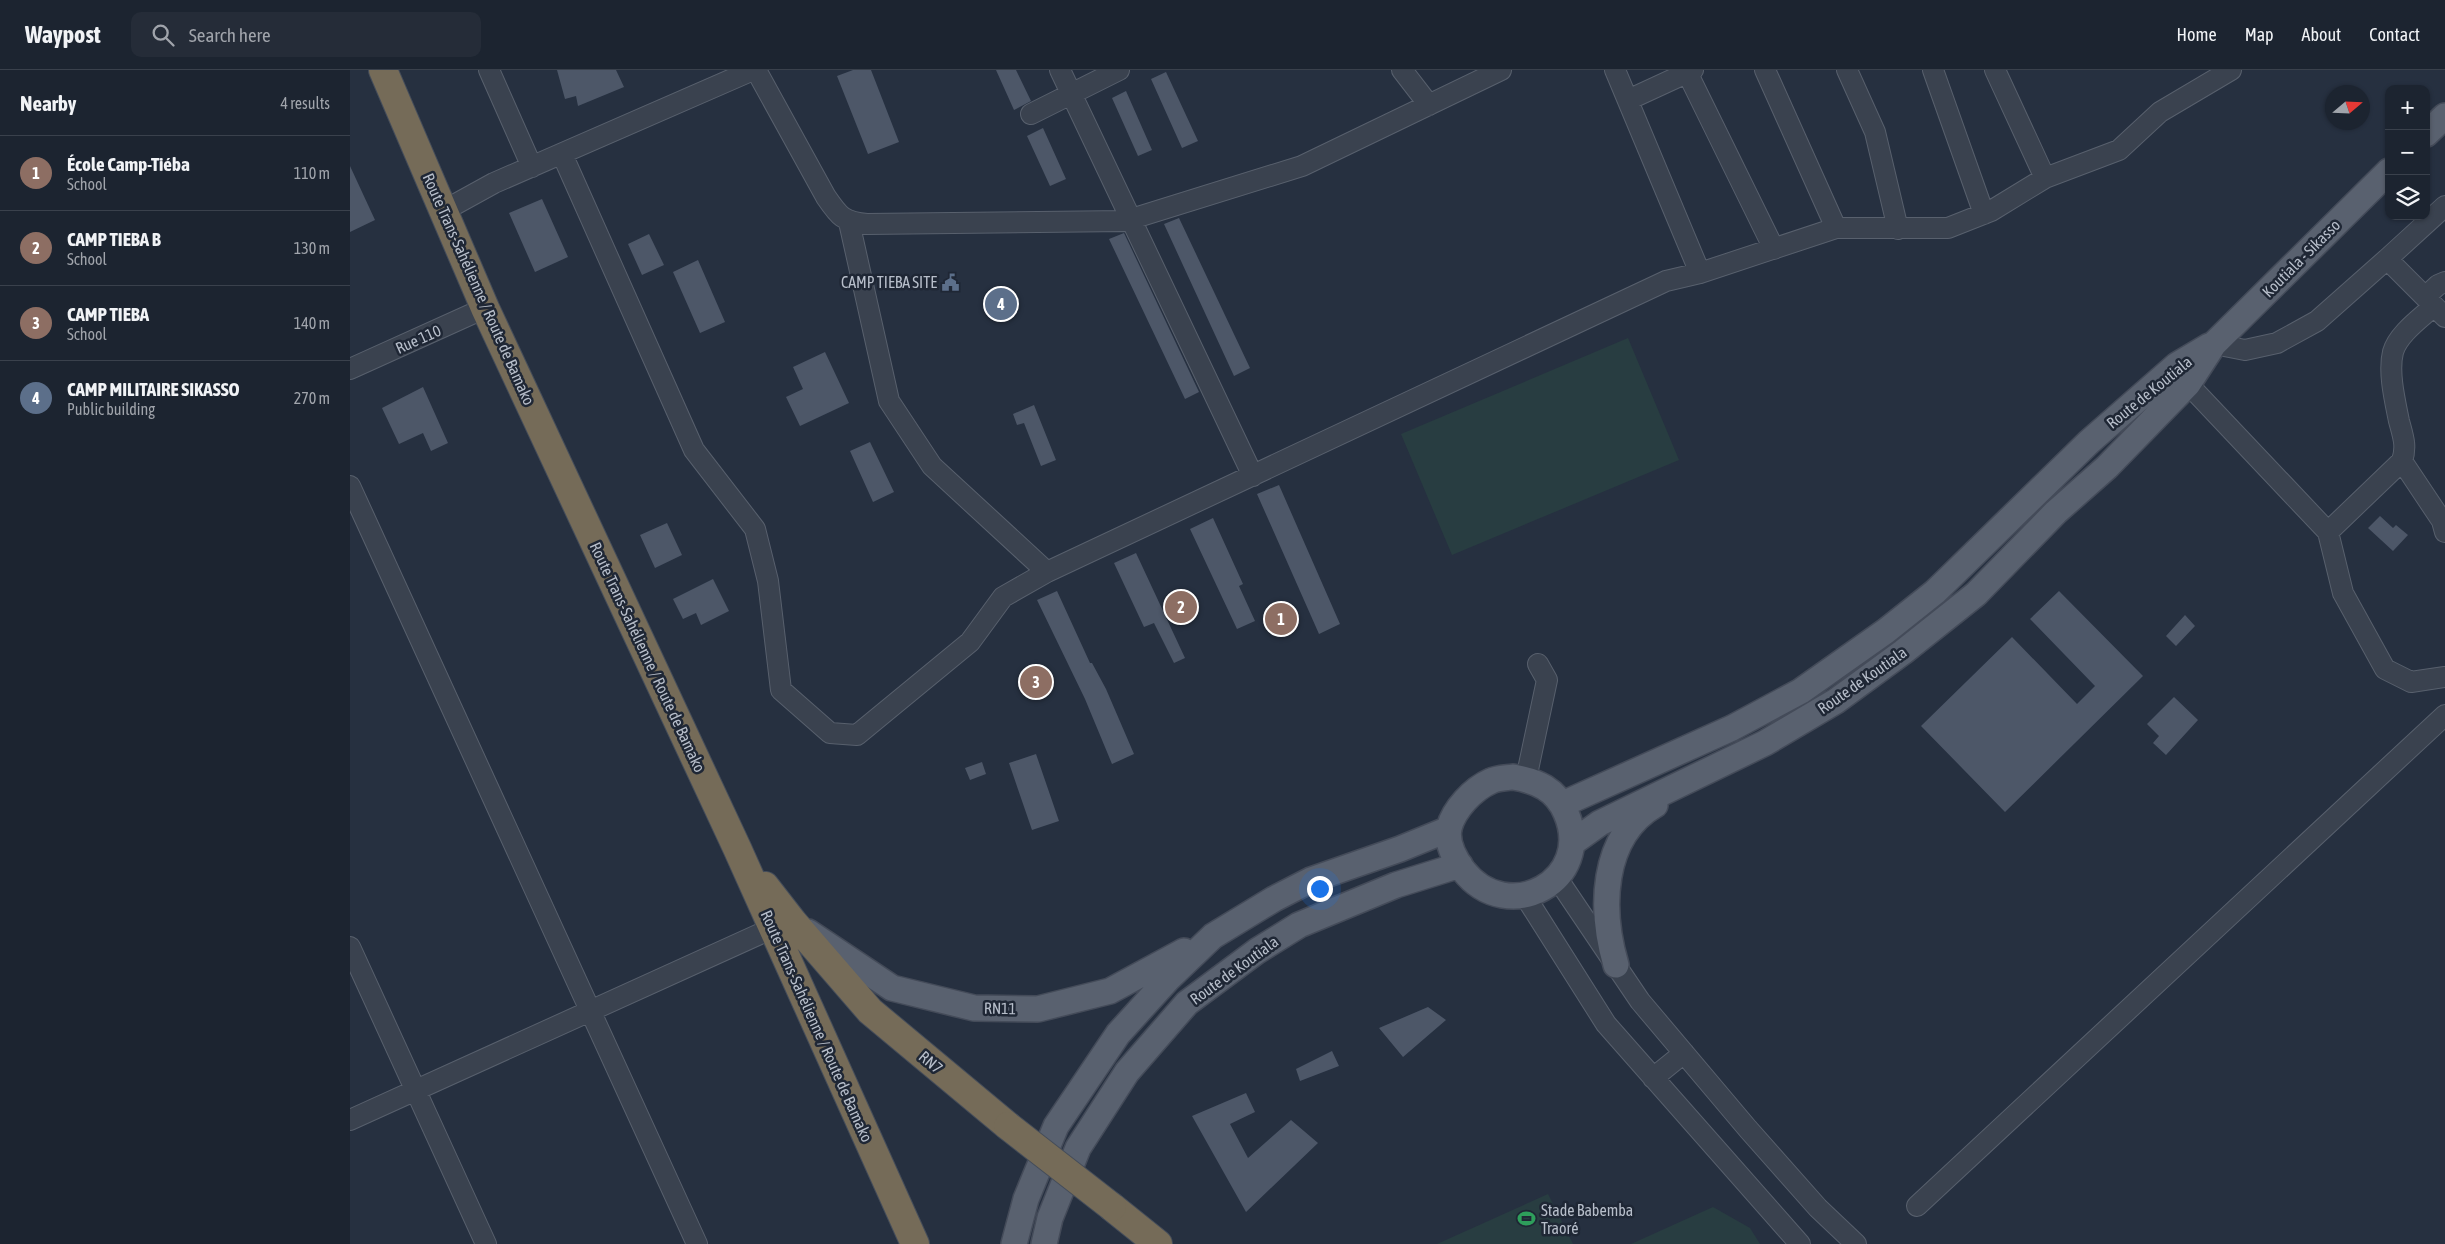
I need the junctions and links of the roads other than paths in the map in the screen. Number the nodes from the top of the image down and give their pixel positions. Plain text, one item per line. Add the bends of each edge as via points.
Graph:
1 (383, 70) edge
2 (489, 70) edge
3 (753, 70) edge
4 (756, 70) edge
5 (1060, 70) edge
6 (1119, 70) edge
7 (1402, 70) edge
8 (1501, 70) edge
9 (1615, 70) edge
10 (1765, 70) edge
11 (1847, 70) edge
12 (1933, 70) edge
13 (1994, 70) edge
14 (2231, 70) edge
15 (1688, 71) edge
16 (1071, 94) junction
17 (1628, 100) junction
18 (1429, 105) junction
19 (1031, 114) dead end
20 (2445, 116) edge
21 (2430, 130) edge
22 (562, 154) junction
23 (532, 167) junction
24 (2385, 175) edge
25 (2045, 178) junction
26 (2445, 206) edge
27 (444, 210) junction
28 (1984, 214) junction
29 (1131, 219) junction
30 (849, 222) junction
31 (1836, 228) junction
32 (1898, 229) junction
33 (1774, 248) junction
34 (2387, 260) junction
35 (1700, 274) junction
36 (2445, 282) edge
37 (2434, 307) edge
38 (486, 308) junction
39 (2214, 344) junction
40 (350, 369) edge
41 (2188, 384) junction
42 (2402, 461) junction
43 (1254, 476) junction
44 (350, 486) edge
45 (2328, 532) junction
46 (2445, 532) edge
47 (1047, 572) junction
48 (1538, 664) dead end
49 (2445, 677) edge
50 (2445, 715) edge
51 (1715, 769) junction
52 (1526, 779) junction
53 (1562, 804) junction
54 (1449, 829) junction
55 (1572, 843) junction
56 (736, 848) joint
57 (1460, 865) junction
58 (1557, 878) junction
59 (1525, 896) junction
60 (783, 925) junction
61 (1213, 936) junction
62 (350, 947) edge
63 (1616, 965) junction
64 (591, 1012) junction
65 (1684, 1053) junction
66 (1653, 1078) junction
67 (415, 1089) junction
68 (350, 1120) edge
69 (1916, 1206) dead end
70 (486, 1244) edge
71 (697, 1244) edge
72 (915, 1244) edge
73 (1014, 1244) edge
74 (1044, 1244) edge
75 (1158, 1244) edge
76 (1800, 1244) edge
77 (1856, 1244) edge

1 - 27 highway, Route Trans-Sahélienne / Route de Bamako
2 - 23 street
3 - 22 street
4 - 30 street via 826,197 837,213
5 - 16 street
6 - 16 street
7 - 18 street
8 - 18 street
9 - 17 street
10 - 31 street
11 - 32 street via 1875,132
12 - 28 street
13 - 25 street
14 - 25 street via 2160,112 2119,150
15 - 17 street
15 - 33 street
16 - 19 street
16 - 29 street
17 - 35 street
18 - 29 street via 1302,166
20 - 21 main road
22 - 23 street
22 - 47 street via 694,450 755,529 768,582 781,690 830,733 857,734 970,642 1003,597
23 - 27 street via 494,182
24 - 39 main road, Koutiala - Sikasso
25 - 28 street
26 - 34 street
27 - 38 highway, Route Trans-Sahélienne / Route de Bamako
28 - 32 street via 1948,228
29 - 30 street
29 - 43 street
30 - 47 street via 889,401 932,466
31 - 32 street
31 - 33 street
33 - 35 street
34 - 37 street
34 - 39 street via 2316,320 2277,342 2245,350
35 - 43 street via 1666,280
36 - 37 street via 2438,284
37 - 42 street via 2407,332 2394,351 2392,371 2406,448
38 - 40 street, Rue 110
38 - 56 highway, Route Trans-Sahélienne / Route de Bamako
39 - 41 main road, Route de Koutiala
39 - 53 main road, Route de Koutiala via 2177,365 2089,442 1935,592 1801,691 1732,728
41 - 45 street
41 - 51 main road, Route de Koutiala via 1976,594 1836,701
42 - 45 street
42 - 46 street via 2442,520
43 - 47 street
44 - 64 street
45 - 49 street via 2344,593 2385,669 2411,682
48 - 52 street via 1547,680
50 - 69 street
51 - 55 main road, Route de Koutiala via 1600,823
51 - 63 main road via 1648,809 1622,839 1609,873 1606,906 1609,942
52 - 53 main road via 1551,791
52 - 54 main road via 1493,780 1475,790 1461,806
53 - 55 main road via 1571,824
54 - 57 main road via 1451,851
54 - 61 main road, RN11 via 1310,880
55 - 58 main road via 1568,862
56 - 60 highway, RN7
57 - 59 main road via 1472,881 1488,892 1506,897
57 - 74 main road, Route de Koutiala via 1396,885 1298,925 1188,1003 1127,1072 1078,1148 1050,1218
58 - 59 main road via 1543,889
58 - 63 street
59 - 66 street via 1606,1024
60 - 61 main road, RN11 / RN11 via 892,988 974,1008 1038,1009 1110,991
60 - 64 street
60 - 72 highway, Route Trans-Sahélienne / Route de Bamako
60 - 75 highway, RN7, bridge via 870,1011 1008,1126
61 - 73 main road, RN11 via 1118,1034 1056,1126 1026,1199
62 - 67 street
63 - 65 street via 1640,1001
64 - 67 street
64 - 71 street
65 - 66 street
65 - 77 street via 1818,1208
66 - 76 street
67 - 68 street
67 - 70 street

